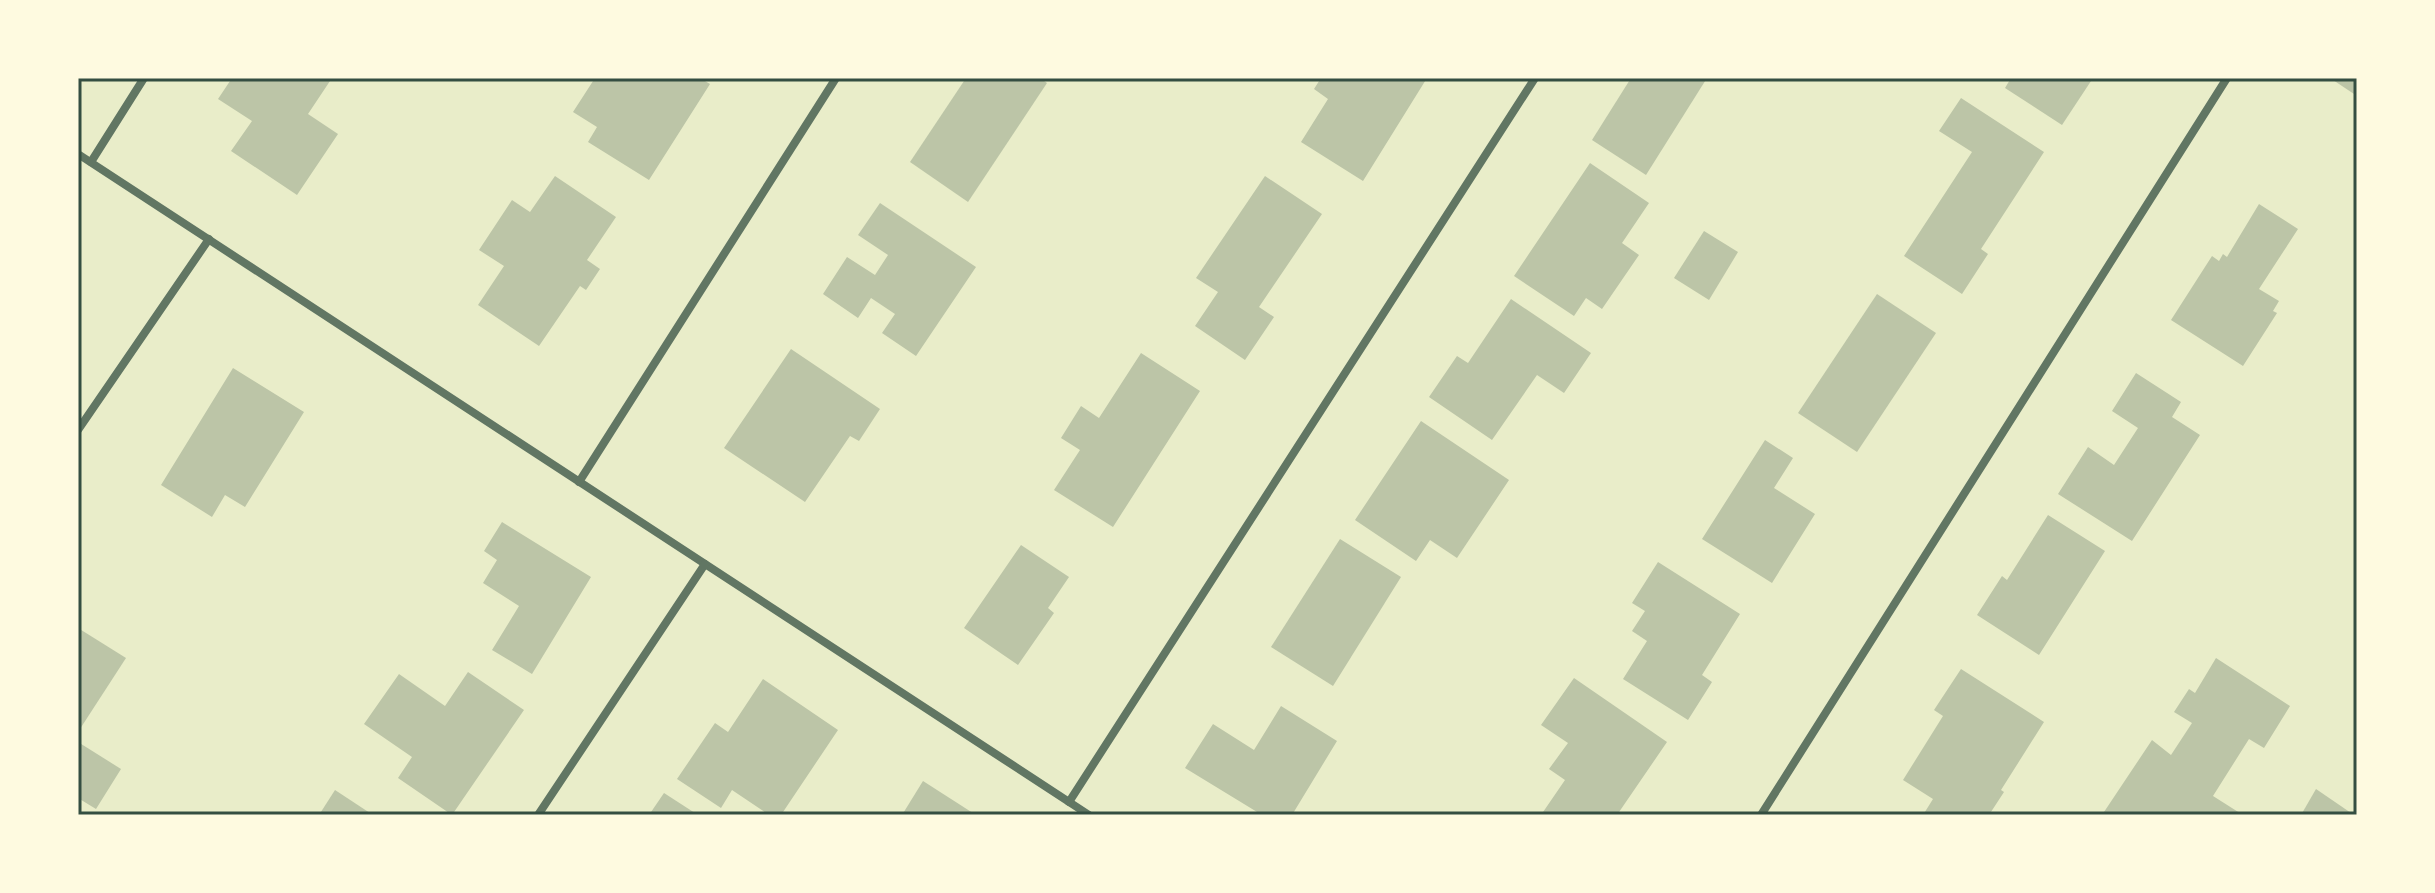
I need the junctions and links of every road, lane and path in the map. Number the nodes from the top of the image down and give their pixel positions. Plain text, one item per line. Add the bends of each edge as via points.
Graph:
1 (144, 78) edge
2 (836, 78) edge
3 (1535, 78) edge
4 (2227, 78) edge
5 (78, 154) edge
6 (91, 162) junction
7 (209, 239) junction
8 (78, 430) edge
9 (579, 482) junction
10 (705, 564) junction
11 (1069, 802) junction
12 (538, 815) edge
13 (1089, 815) edge
14 (1761, 815) edge

1 - 6 street
2 - 9 street
3 - 11 street
4 - 14 street
5 - 6 street
6 - 7 street
7 - 8 street
7 - 9 street
9 - 10 street
10 - 11 street
10 - 12 street
11 - 13 street

